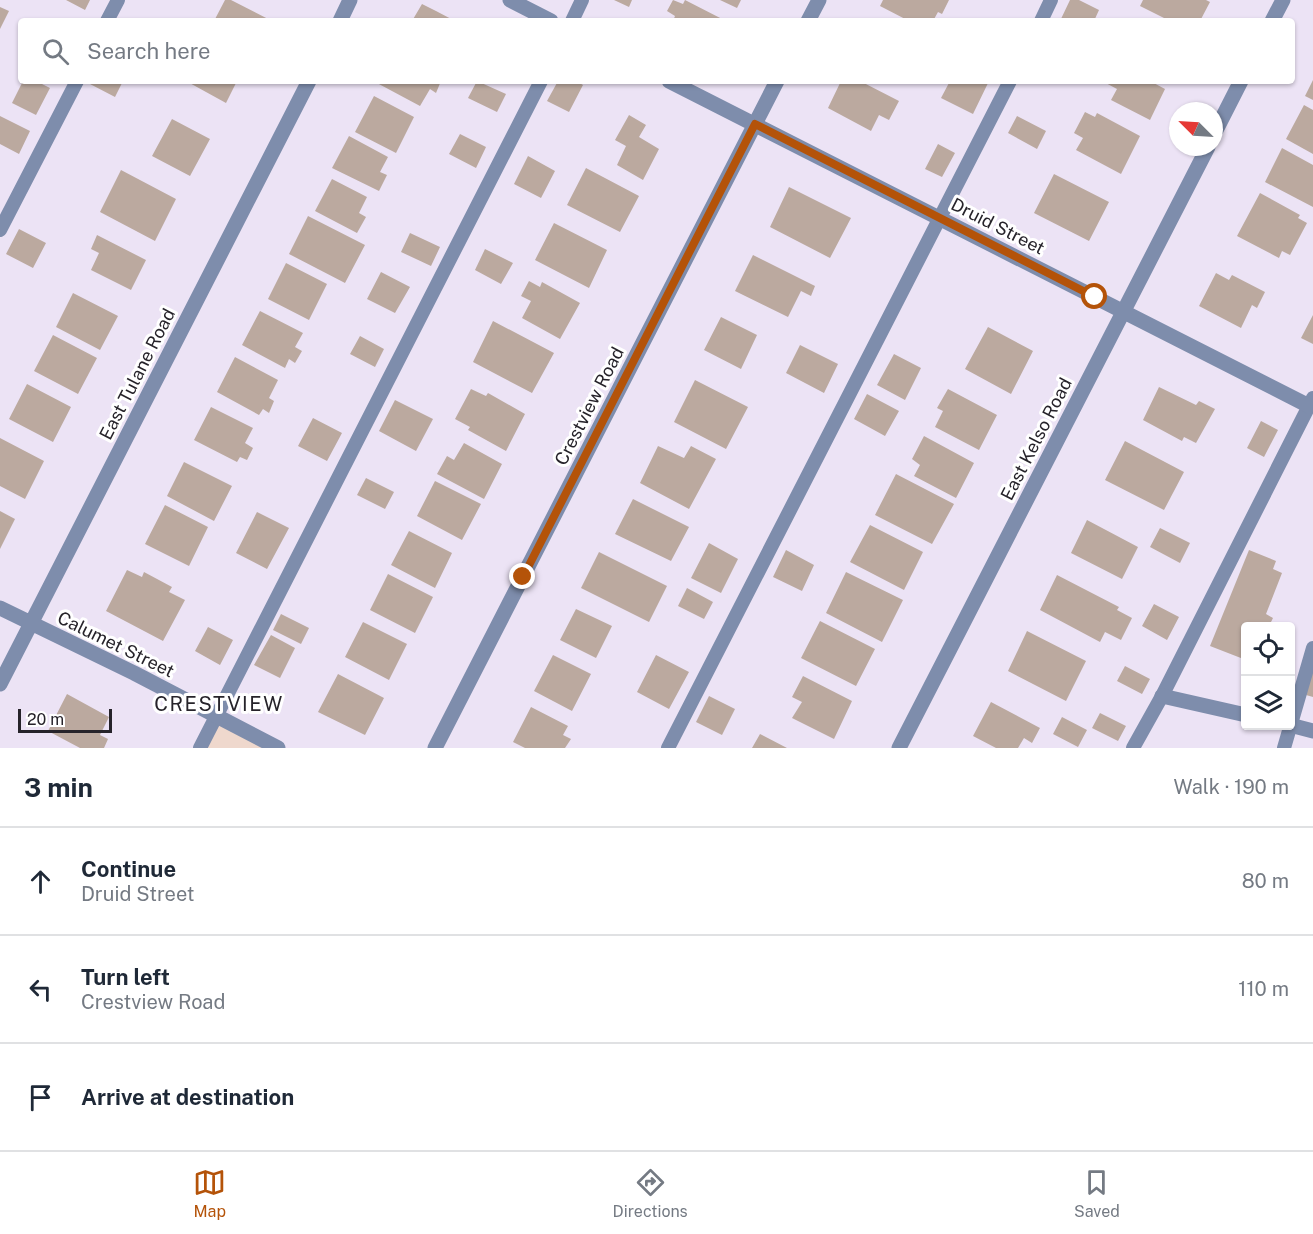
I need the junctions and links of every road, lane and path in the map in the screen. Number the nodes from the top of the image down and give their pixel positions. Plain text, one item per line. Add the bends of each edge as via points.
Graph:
1 (118, 0) edge
2 (350, 0) edge
3 (510, 0) edge
4 (582, 0) edge
5 (819, 0) edge
6 (1051, 0) edge
7 (1283, 0) edge
8 (109, 18) edge
9 (341, 18) edge
10 (545, 18) edge
11 (573, 18) edge
12 (810, 18) edge
13 (1042, 18) edge
14 (1274, 18) edge
15 (74, 84) edge
16 (307, 84) edge
17 (539, 84) edge
18 (675, 84) edge
19 (775, 84) edge
20 (1008, 84) edge
21 (1239, 84) edge
22 (1223, 116) edge
23 (755, 124) junction
24 (1203, 156) edge
25 (940, 219) junction
26 (0, 230) edge
27 (1123, 311) junction
28 (1311, 402) edge
29 (0, 608) edge
30 (31, 624) junction
31 (1313, 648) edge
32 (0, 684) edge
33 (1162, 696) junction
34 (1295, 711) edge
35 (1241, 714) edge
36 (216, 716) junction
37 (1295, 726) edge
38 (1289, 730) edge
39 (1313, 730) edge
40 (200, 748) edge
41 (278, 748) edge
42 (435, 748) edge
43 (668, 748) edge
44 (900, 748) edge
45 (1133, 748) edge
46 (1284, 748) edge

1 - 8 lane
2 - 9 street
3 - 10 street
4 - 11 lane
5 - 12 street
6 - 13 lane
7 - 14 street
15 - 26 lane
16 - 30 street, East Tulane Road
17 - 36 lane
18 - 23 street, Druid Street
19 - 23 street, Crestview Road
20 - 25 lane
21 - 22 street
23 - 25 street, Druid Street
23 - 42 street, Crestview Road
24 - 27 street, East Kelso Road
25 - 27 street, Druid Street
25 - 43 lane
27 - 28 street, Druid Street
27 - 44 street, East Kelso Road
28 - 33 lane
29 - 30 street, Calumet Street
30 - 32 street, East Tulane Road
30 - 36 street, Calumet Street
31 - 34 lane
33 - 35 street
33 - 45 lane
36 - 40 lane
36 - 41 street, Calumet Street
37 - 39 street
38 - 46 lane

